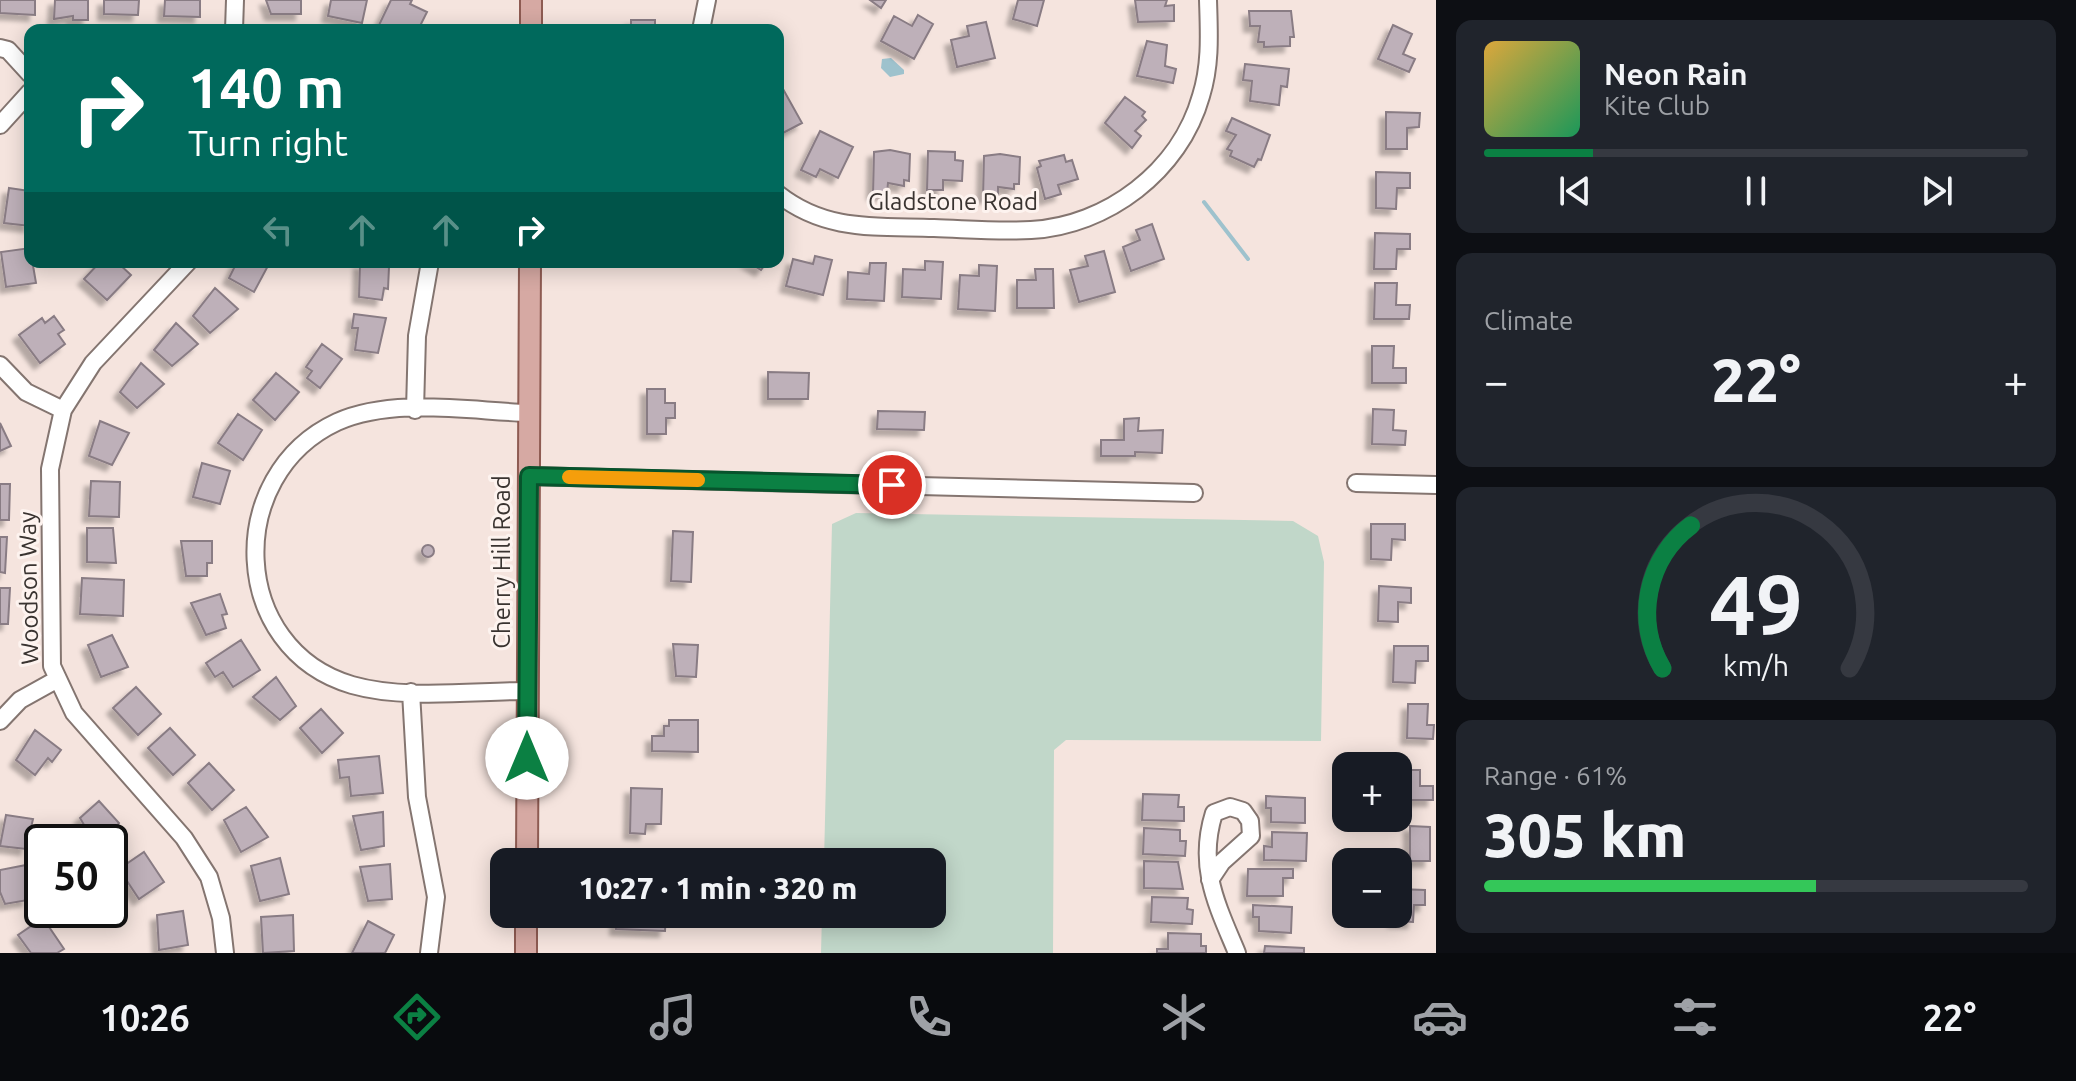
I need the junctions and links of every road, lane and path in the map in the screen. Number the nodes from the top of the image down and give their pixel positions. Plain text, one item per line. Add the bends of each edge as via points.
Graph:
1 (235, 0) edge
2 (531, 0) edge
3 (707, 0) edge
4 (1208, 0) edge
5 (234, 24) edge
6 (531, 24) edge
7 (702, 24) edge
8 (0, 48) edge
9 (24, 67) edge
10 (0, 97) edge
11 (24, 98) edge
12 (12, 109) junction
13 (0, 125) edge
14 (784, 199) edge
15 (182, 268) edge
16 (429, 268) edge
17 (530, 268) edge
18 (0, 365) edge
19 (63, 410) junction
20 (415, 410) junction
21 (529, 413) junction
22 (529, 476) junction
23 (1356, 483) dead end
24 (1436, 485) edge
25 (1194, 493) dead end
26 (56, 680) junction
27 (528, 691) junction
28 (411, 692) junction
29 (0, 721) edge
30 (527, 848) edge
31 (1210, 880) dead end
32 (526, 928) edge
33 (225, 953) edge
34 (429, 953) edge
35 (526, 953) edge
36 (1237, 953) edge

1 - 5 street
2 - 6 main road
3 - 7 street
4 - 14 street, Gladstone Road via 1210,54 1191,123 1161,168 1125,200 1081,221 1032,231 841,225
8 - 9 street
10 - 12 street
11 - 12 street
12 - 13 street
15 - 19 street, Woodson Way via 93,363
16 - 20 street via 417,336
17 - 21 main road, Cherry Hill Road
18 - 19 street via 26,392
19 - 26 street, Woodson Way via 50,469 50,625
20 - 21 street
20 - 28 street via 344,419 304,443 269,490 254,546 265,604 299,654 322,672 351,684
21 - 22 main road, Cherry Hill Road
22 - 25 street
22 - 27 main road, Cherry Hill Road
23 - 24 street
26 - 29 street via 20,700
26 - 33 street, Woodson Way via 74,713 184,838 209,877
27 - 28 street
27 - 30 main road, Cherry Hill Road
28 - 34 street via 417,797 436,897
31 - 36 street
32 - 35 main road

